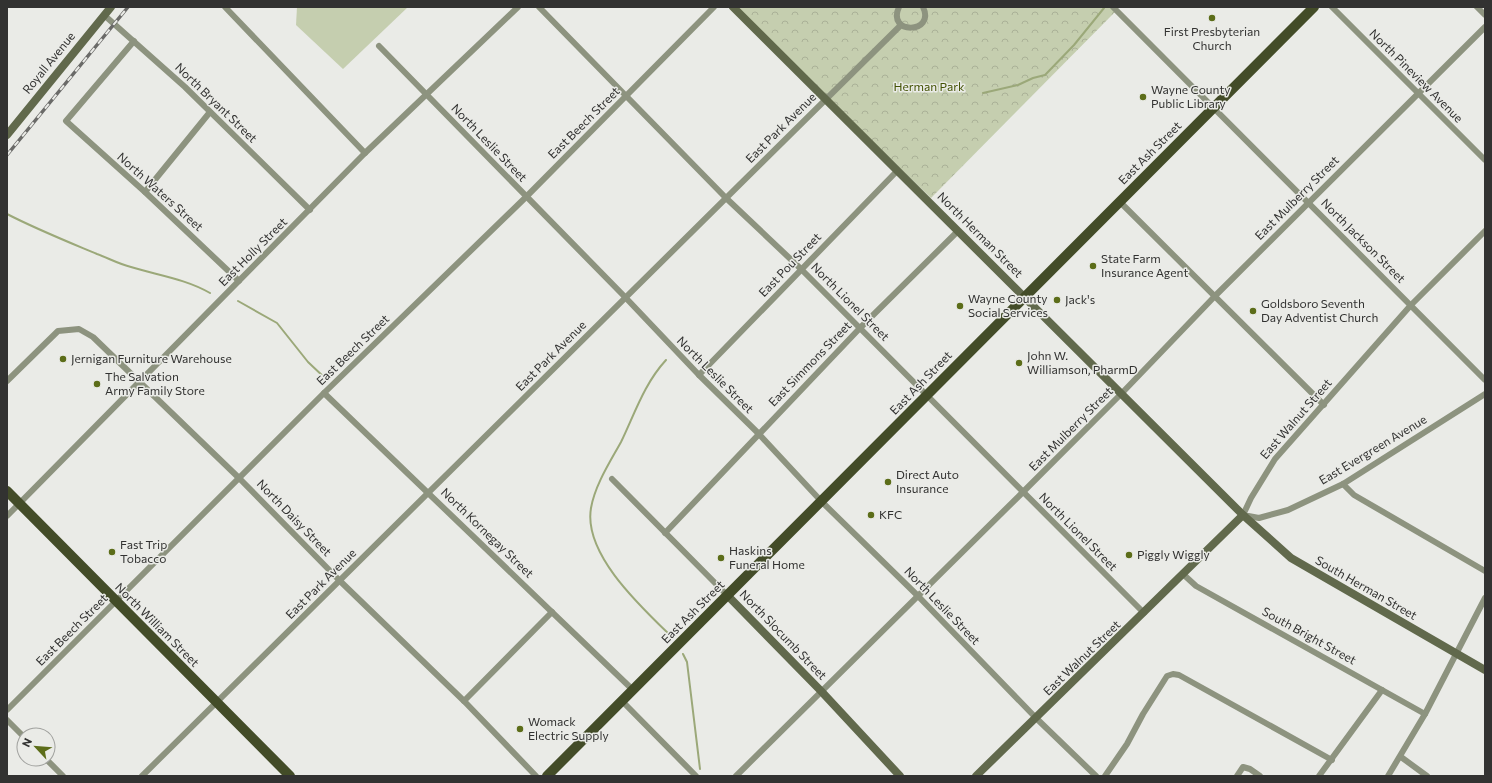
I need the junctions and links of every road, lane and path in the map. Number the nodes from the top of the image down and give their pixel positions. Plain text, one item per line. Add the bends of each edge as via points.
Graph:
1 (111, 7) edge
2 (225, 7) edge
3 (518, 7) edge
4 (539, 7) edge
5 (714, 7) edge
6 (733, 7) edge
7 (899, 7) edge
8 (923, 7) edge
9 (1114, 7) edge
10 (1314, 7) edge
11 (1332, 7) edge
12 (1477, 7) edge
13 (104, 15) junction
14 (1485, 16) edge
15 (901, 25) junction
16 (1485, 27) edge
17 (134, 41) junction
18 (379, 46) dead end
19 (1418, 92) junction
20 (427, 96) junction
21 (626, 96) junction
22 (826, 98) junction
23 (1214, 108) junction
24 (210, 112) junction
25 (7, 135) edge
26 (365, 153) junction
27 (1485, 160) edge
28 (897, 171) junction
29 (145, 192) junction
30 (526, 197) junction
31 (726, 198) junction
32 (1120, 202) junction
33 (1308, 202) junction
34 (310, 210) junction
35 (958, 231) junction
36 (1485, 231) edge
37 (801, 269) junction
38 (239, 281) junction
39 (1024, 296) junction
40 (1215, 296) junction
41 (625, 297) junction
42 (1411, 305) junction
43 (860, 328) junction
44 (699, 375) junction
45 (1485, 380) edge
46 (7, 381) edge
47 (138, 382) junction
48 (324, 393) junction
49 (1122, 393) junction
50 (1485, 394) edge
51 (927, 395) junction
52 (1324, 405) junction
53 (758, 433) junction
54 (239, 478) junction
55 (612, 479) dead end
56 (1343, 484) junction
57 (7, 491) edge
58 (1023, 492) junction
59 (428, 493) junction
60 (822, 502) junction
61 (19, 504) junction
62 (7, 516) edge
63 (1243, 516) junction
64 (665, 533) junction
65 (1485, 571) edge
66 (1184, 575) junction
67 (340, 581) junction
68 (917, 595) junction
69 (728, 596) junction
70 (1485, 598) edge
71 (116, 602) junction
72 (552, 612) junction
73 (1144, 613) junction
74 (1456, 653) junction
75 (1485, 670) edge
76 (633, 690) junction
77 (1382, 690) junction
78 (821, 691) junction
79 (464, 701) junction
80 (622, 701) junction
81 (216, 703) junction
82 (7, 710) edge
83 (1426, 714) junction
84 (1037, 719) junction
85 (7, 720) edge
86 (16, 729) edge
87 (1401, 757) junction
88 (1332, 760) junction
89 (54, 767) edge
90 (63, 776) edge
91 (142, 776) edge
92 (290, 776) edge
93 (536, 776) edge
94 (547, 776) edge
95 (696, 776) edge
96 (736, 776) edge
97 (900, 776) edge
98 (976, 776) edge
99 (1096, 776) edge
100 (1105, 776) edge
101 (1237, 776) edge
102 (1260, 776) edge
103 (1319, 776) edge
104 (1388, 776) edge
105 (1427, 776) edge

1 - 13 street, Royall Avenue
2 - 26 street
3 - 20 street, East Holly Street
4 - 21 street, North Lionel Street
5 - 21 street, East Beech Street
6 - 22 street, North Herman Street
7 - 15 street via 897,17
8 - 15 street via 925,17 921,25 910,29
9 - 23 street, North Jackson Street
10 - 23 main road, East Ash Street
11 - 19 street, North Pineview Avenue
12 - 14 street
13 - 17 street, North Bryant Street
13 - 25 street, Royall Avenue
15 - 22 street, East Park Avenue
16 - 19 street, East Mulberry Street
17 - 24 street, North Bryant Street
17 - 29 street, North Waters Street via 66,121
18 - 20 street, North Leslie Street
19 - 27 street, North Pineview Avenue
19 - 33 street, East Mulberry Street
20 - 26 street, East Holly Street
20 - 30 street, North Leslie Street
21 - 30 street, East Beech Street
21 - 31 street, North Lionel Street
22 - 28 street, North Herman Street
22 - 31 street, East Park Avenue
23 - 32 main road, East Ash Street
23 - 33 street, North Jackson Street
24 - 29 street
24 - 34 street, North Bryant Street
26 - 34 street, East Holly Street
28 - 35 street, North Herman Street
28 - 37 street, East Pou Street
29 - 38 street, North Waters Street
30 - 41 street, North Leslie Street
30 - 48 street, East Beech Street
31 - 37 street, North Lionel Street
31 - 41 street, East Park Avenue
32 - 39 main road, East Ash Street
32 - 40 street
33 - 40 street, East Mulberry Street
33 - 42 street, North Jackson Street
34 - 38 street, East Holly Street
35 - 39 street, North Herman Street
35 - 43 street, East Simmons Street
36 - 42 street, East Walnut Street
37 - 43 street, North Lionel Street
37 - 44 street, East Pou Street
38 - 47 street, East Holly Street
39 - 49 street, North Herman Street
39 - 51 main road, East Ash Street
40 - 49 street, East Mulberry Street
40 - 52 street
41 - 44 street, North Leslie Street
41 - 59 street, East Park Avenue
42 - 45 street, North Jackson Street
42 - 52 street, East Walnut Street
43 - 51 street, North Lionel Street
43 - 53 street, East Simmons Street
44 - 53 street, North Leslie Street
46 - 47 street, North Daisy Street via 58,331 79,329 93,337
47 - 54 street, North Daisy Street
47 - 61 street, East Holly Street
48 - 54 street, East Beech Street
48 - 59 street, North Kornegay Street
49 - 58 street, East Mulberry Street
49 - 63 street, North Herman Street
50 - 56 street, East Evergreen Avenue
51 - 58 street, North Lionel Street
51 - 60 main road, East Ash Street
52 - 63 street, East Walnut Street via 1275,459
53 - 60 street, North Leslie Street
53 - 64 street, East Simmons Street
54 - 67 street, North Daisy Street
54 - 71 street, East Beech Street
55 - 64 street, North Slocumb Street
56 - 63 street, East Evergreen Avenue via 1288,510 1259,518
56 - 65 street via 1354,495
57 - 61 main road, North William Street
58 - 68 street, East Mulberry Street
58 - 73 street, North Lionel Street
59 - 67 street, East Park Avenue
59 - 72 street, North Kornegay Street
60 - 68 street, North Leslie Street
60 - 69 main road, East Ash Street
61 - 62 street, East Holly Street
61 - 71 main road, North William Street
63 - 66 street, East Walnut Street
63 - 74 street, South Herman Street via 1291,558
64 - 69 street, North Slocumb Street
66 - 73 street, East Walnut Street
66 - 77 street, South Bright Street via 1196,586
67 - 79 street, North Daisy Street
67 - 81 street, East Park Avenue
68 - 78 street, East Mulberry Street
68 - 84 street, North Leslie Street
69 - 76 main road, East Ash Street
69 - 78 street, North Slocumb Street
70 - 74 street
71 - 81 main road, North William Street
71 - 82 street, East Beech Street
72 - 76 street, North Kornegay Street
72 - 79 street
73 - 84 street, East Walnut Street
74 - 75 street, South Herman Street
74 - 83 street
76 - 80 main road, East Ash Street
77 - 83 street, South Bright Street
77 - 88 street
78 - 96 street, East Mulberry Street
78 - 97 street, North Slocumb Street
79 - 93 street, North Daisy Street
80 - 94 main road, East Ash Street
80 - 95 street
81 - 91 street, East Park Avenue
81 - 92 main road, North William Street
83 - 87 street
84 - 98 street, East Walnut Street
84 - 99 street, North Leslie Street
85 - 86 street
87 - 104 street
87 - 105 street
88 - 100 street via 1173,674 1167,676
88 - 103 street
89 - 90 street
101 - 102 street via 1244,767

